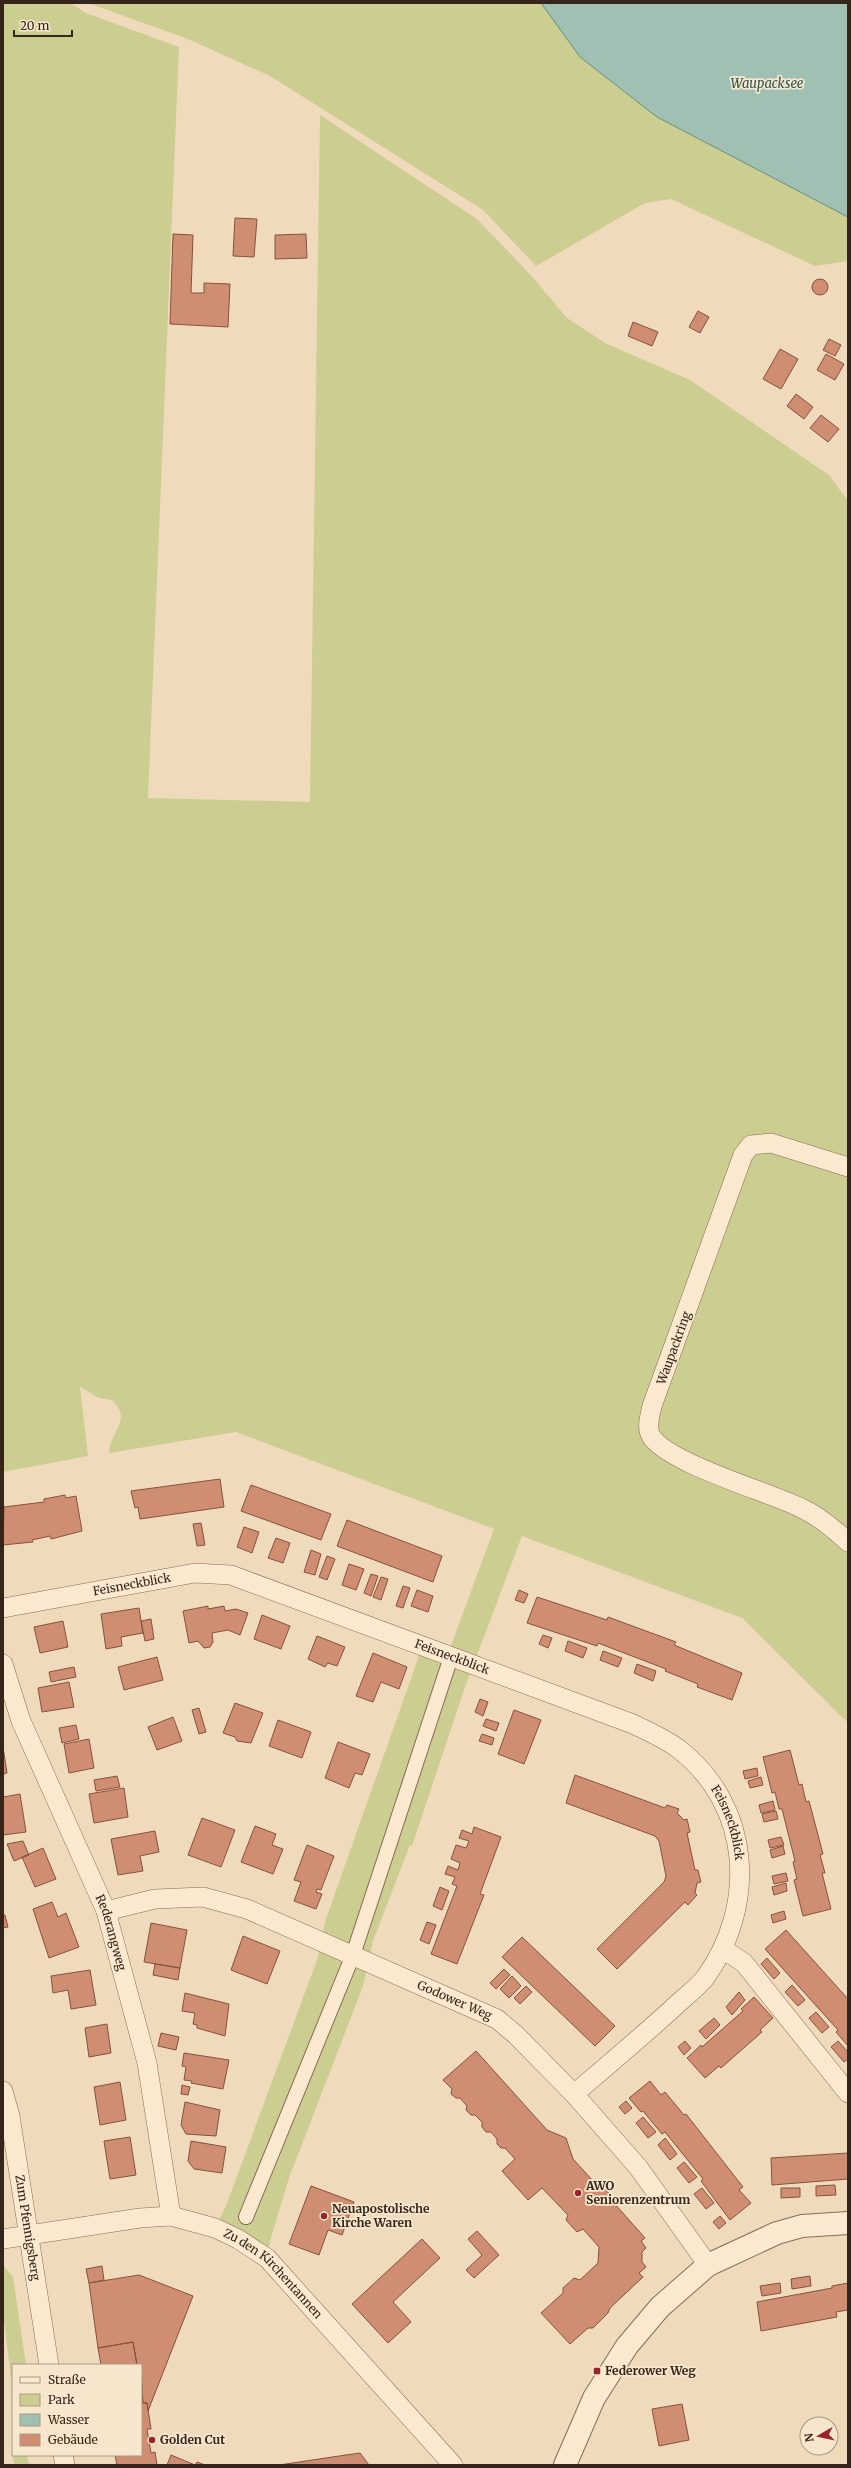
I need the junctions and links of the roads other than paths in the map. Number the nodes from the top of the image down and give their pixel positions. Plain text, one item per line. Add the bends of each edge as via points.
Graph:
1 (848, 1167) edge
2 (848, 1542) edge
3 (3, 1608) edge
4 (451, 1657) junction
5 (3, 1664) edge
6 (106, 1911) junction
7 (723, 1949) junction
8 (353, 1955) junction
9 (3, 2091) edge
10 (848, 2093) edge
11 (574, 2094) junction
12 (171, 2216) junction
13 (246, 2217) dead end
14 (848, 2223) edge
15 (29, 2236) junction
16 (3, 2239) edge
17 (708, 2265) junction
18 (49, 2364) edge
19 (453, 2465) edge
20 (565, 2465) edge

1 - 2 street, Waupackring via 771,1143 751,1145 744,1155 652,1406 648,1424 651,1435 662,1448 696,1466 802,1508 830,1526
3 - 4 street, Feisneckblick via 195,1573 231,1575
4 - 7 street, Feisneckblick via 633,1724 680,1750 699,1768 716,1789 729,1816 738,1848 741,1879 736,1915
4 - 8 street
5 - 6 street, Rederangweg via 21,1721
6 - 8 street, Godower Weg via 155,1899 203,1897 247,1909
6 - 12 street, Rederangweg via 147,2063
7 - 10 street via 744,1963
7 - 11 street, Feisneckblick via 704,1979
8 - 11 street, Godower Weg via 497,2019 516,2034
8 - 13 street
9 - 15 street, Zum Pfennigsberg via 10,2116
11 - 17 street, Godower Weg via 638,2167
12 - 15 street, Zu den Kirchentannen via 140,2218
12 - 19 street, Zu den Kirchentannen via 215,2228 268,2258
14 - 17 street via 802,2226 777,2233
15 - 16 street, Zu den Kirchentannen
15 - 18 street, Zum Pfennigsberg
17 - 20 street via 660,2307 627,2346 594,2398

